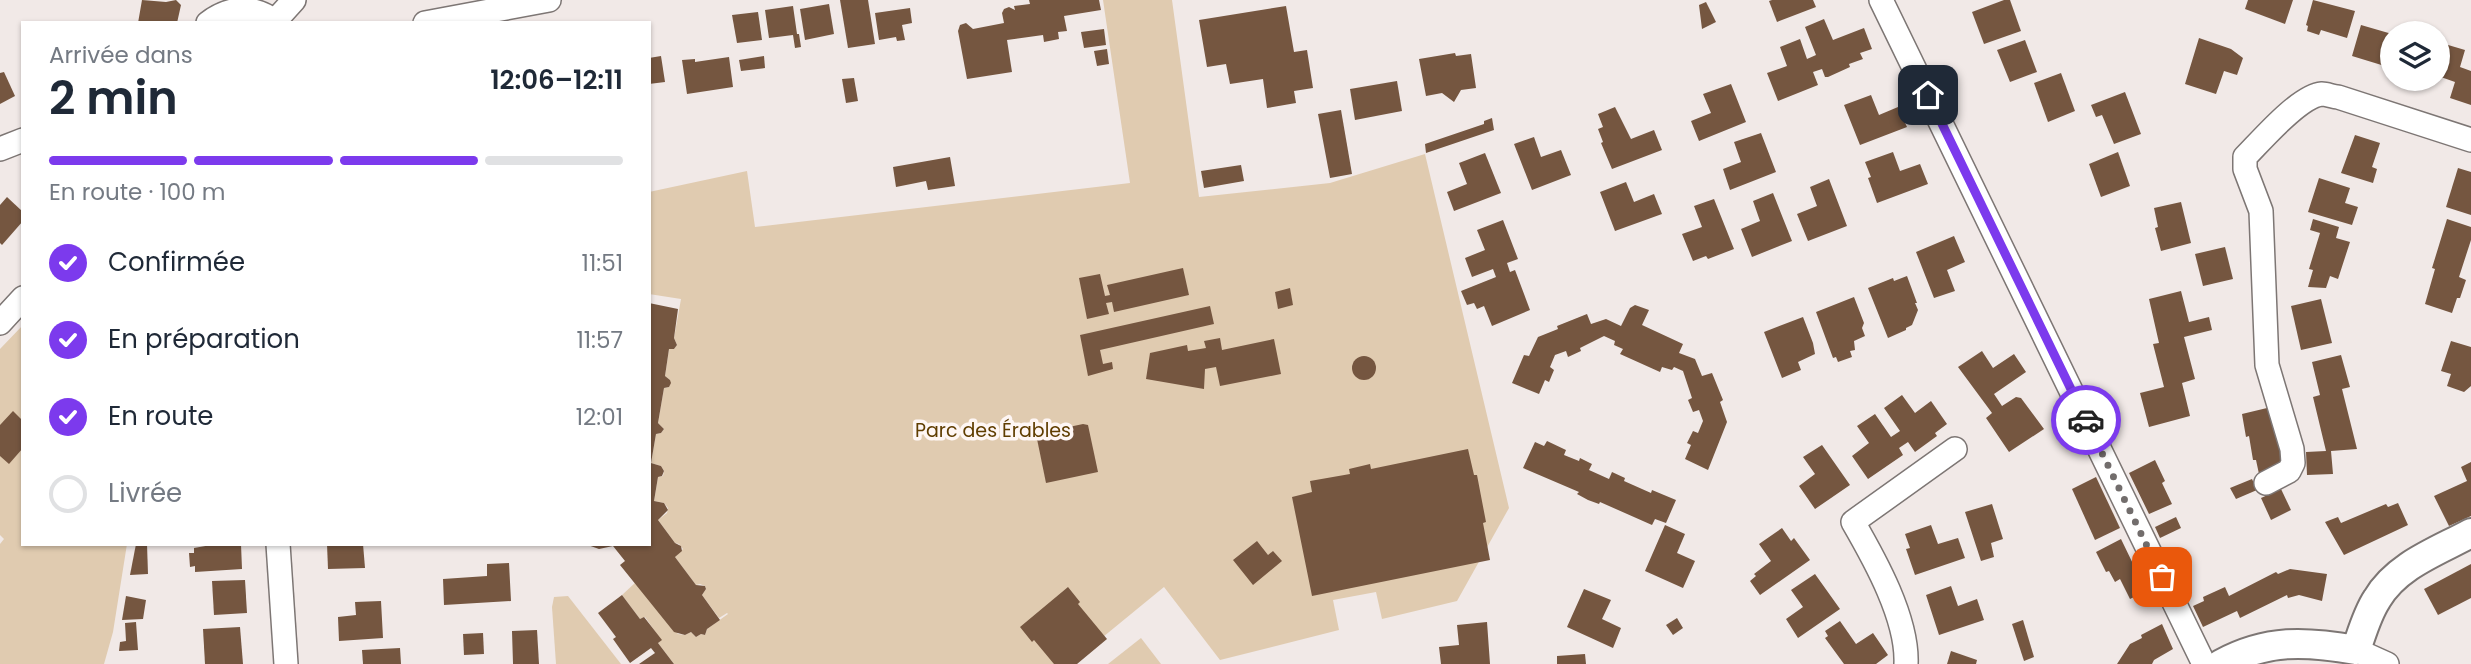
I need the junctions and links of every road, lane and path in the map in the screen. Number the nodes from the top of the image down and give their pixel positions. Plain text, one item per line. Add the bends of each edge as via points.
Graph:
1 (294, 0) edge
2 (549, 0) edge
3 (1881, 0) edge
4 (235, 5) edge
5 (210, 21) edge
6 (274, 21) edge
7 (277, 21) edge
8 (436, 21) edge
9 (2471, 140) edge
10 (21, 141) edge
11 (0, 149) edge
12 (21, 300) edge
13 (0, 323) edge
14 (1955, 449) dead end
15 (2266, 482) dead end
16 (2471, 533) edge
17 (278, 546) edge
18 (2356, 650) junction
19 (286, 664) edge
20 (1906, 664) edge
21 (2204, 664) edge
22 (2221, 664) edge
23 (2387, 664) edge

1 - 7 street
2 - 8 street
3 - 21 street
4 - 5 street
4 - 6 street
9 - 15 street via 2321,94 2278,121 2245,157 2261,211 2267,365 2293,463 2289,471
10 - 11 street
12 - 13 street
14 - 20 street via 1853,522 1887,586 1903,636
16 - 18 street via 2389,582 2370,611
17 - 19 street
18 - 22 street via 2284,643
18 - 23 street

